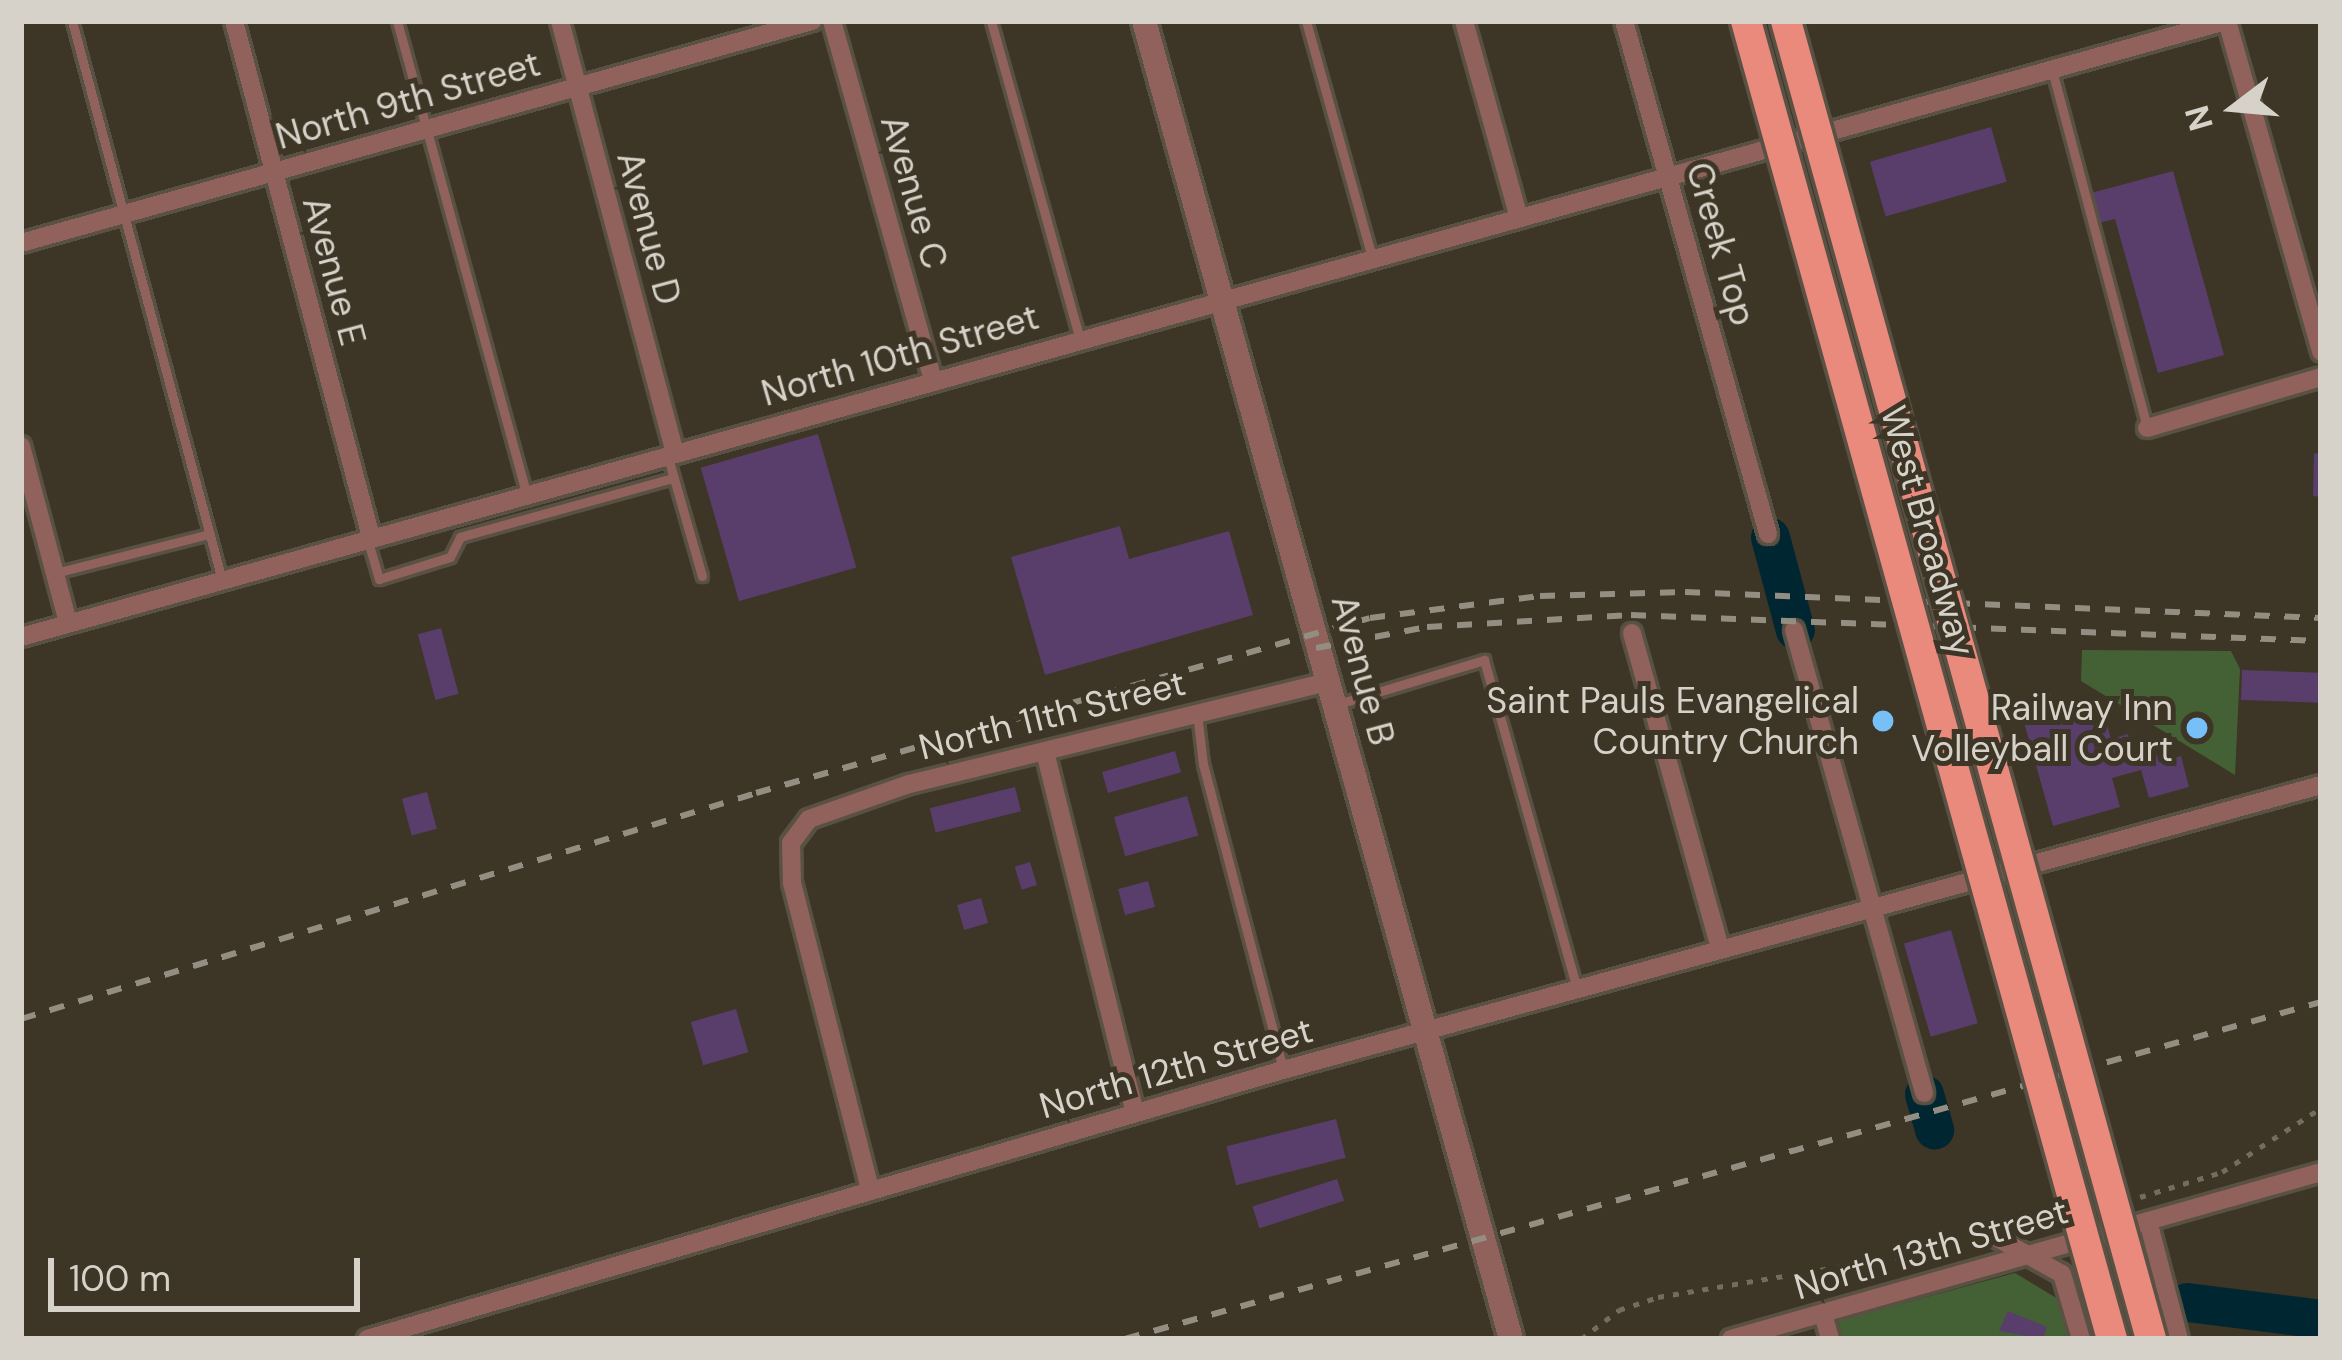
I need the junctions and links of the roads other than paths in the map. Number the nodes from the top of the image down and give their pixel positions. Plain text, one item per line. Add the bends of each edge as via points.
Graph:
1 (72, 21) edge
2 (234, 21) edge
3 (397, 21) edge
4 (560, 21) edge
5 (812, 21) edge
6 (832, 21) edge
7 (992, 21) edge
8 (1144, 21) edge
9 (1306, 21) edge
10 (1464, 21) edge
11 (1624, 21) edge
12 (1746, 21) edge
13 (1786, 21) edge
14 (2227, 21) edge
15 (2052, 70) junction
16 (577, 86) junction
17 (426, 129) junction
18 (274, 172) junction
19 (1668, 177) junction
20 (124, 214) junction
21 (1519, 218) junction
22 (21, 243) edge
23 (1372, 258) junction
24 (1222, 299) junction
25 (1080, 339) junction
26 (2321, 352) edge
27 (2321, 377) edge
28 (933, 380) junction
29 (2147, 428) joint
30 (21, 446) edge
31 (671, 453) junction
32 (674, 478) junction
33 (526, 494) junction
34 (209, 534) junction
35 (1768, 534) dead end
36 (369, 538) junction
37 (55, 573) junction
38 (702, 576) dead end
39 (221, 580) junction
40 (68, 623) junction
41 (1795, 630) dead end
42 (1632, 633) dead end
43 (21, 637) edge
44 (1331, 693) junction
45 (1197, 713) junction
46 (1045, 752) junction
47 (2321, 785) edge
48 (1871, 906) junction
49 (1720, 949) junction
50 (1577, 989) junction
51 (1425, 1030) junction
52 (1283, 1070) junction
53 (1924, 1093) dead end
54 (1136, 1112) junction
55 (2321, 1172) edge
56 (869, 1189) junction
57 (2148, 1221) junction
58 (1997, 1238) road end
59 (2026, 1256) junction
60 (1823, 1314) junction
61 (368, 1339) edge
62 (1511, 1339) edge
63 (1731, 1339) edge
64 (1830, 1339) edge
65 (2081, 1339) edge
66 (2112, 1339) edge
67 (2151, 1339) edge
68 (2179, 1339) edge

1 - 20 lane
2 - 18 street, Avenue E
3 - 17 lane
4 - 16 street, Avenue D
5 - 16 street, North 9th Street
6 - 28 street, Avenue C
7 - 25 lane
8 - 24 street, Avenue B
9 - 23 lane
10 - 21 street
11 - 19 street, Creek Top
12 - 66 main road, West Broadway, bridge
13 - 67 main road, West Broadway, bridge
14 - 15 street, North 10th Street
14 - 26 street
15 - 19 street, North 10th Street
15 - 29 lane
16 - 17 street, North 9th Street
16 - 31 street, Avenue D
17 - 18 street, North 9th Street
17 - 33 lane
18 - 20 street, North 9th Street
18 - 36 street, Avenue E
19 - 21 street, North 10th Street
19 - 35 street, Creek Top
20 - 22 street, North 9th Street
20 - 34 lane
21 - 23 street, North 10th Street
23 - 24 street, North 10th Street
24 - 25 street, North 10th Street
24 - 44 street, Avenue B
25 - 28 street, North 10th Street
27 - 29 street
28 - 31 street, North 10th Street
30 - 37 street
31 - 32 lane
31 - 33 street, North 10th Street
32 - 36 lane via 460,537 450,557 379,579
32 - 38 lane
33 - 36 street, North 10th Street
34 - 37 lane
34 - 39 lane
36 - 39 street, North 10th Street
37 - 40 street
39 - 40 street, North 10th Street
40 - 43 street, North 10th Street
41 - 48 street
42 - 49 street
44 - 45 street, North 11th Street
44 - 50 lane via 1484,660
44 - 51 street, Avenue B
45 - 46 street, North 11th Street
45 - 52 lane via 1203,764
46 - 54 street
46 - 56 street, North 11th Street via 834,807 799,830 792,883
47 - 48 street, North 12th Street
48 - 49 street, North 12th Street
48 - 53 street
49 - 50 street, North 12th Street
50 - 51 street, North 12th Street
51 - 52 street, North 12th Street
51 - 62 street, Avenue B
52 - 54 street, North 12th Street
54 - 56 street, North 12th Street
55 - 57 street, North 13th Street
56 - 61 street, North 12th Street
57 - 59 street, North 13th Street
57 - 68 street
58 - 59 street
59 - 60 street, North 13th Street
59 - 65 street via 2062,1274
60 - 63 street, North 13th Street
60 - 64 street

